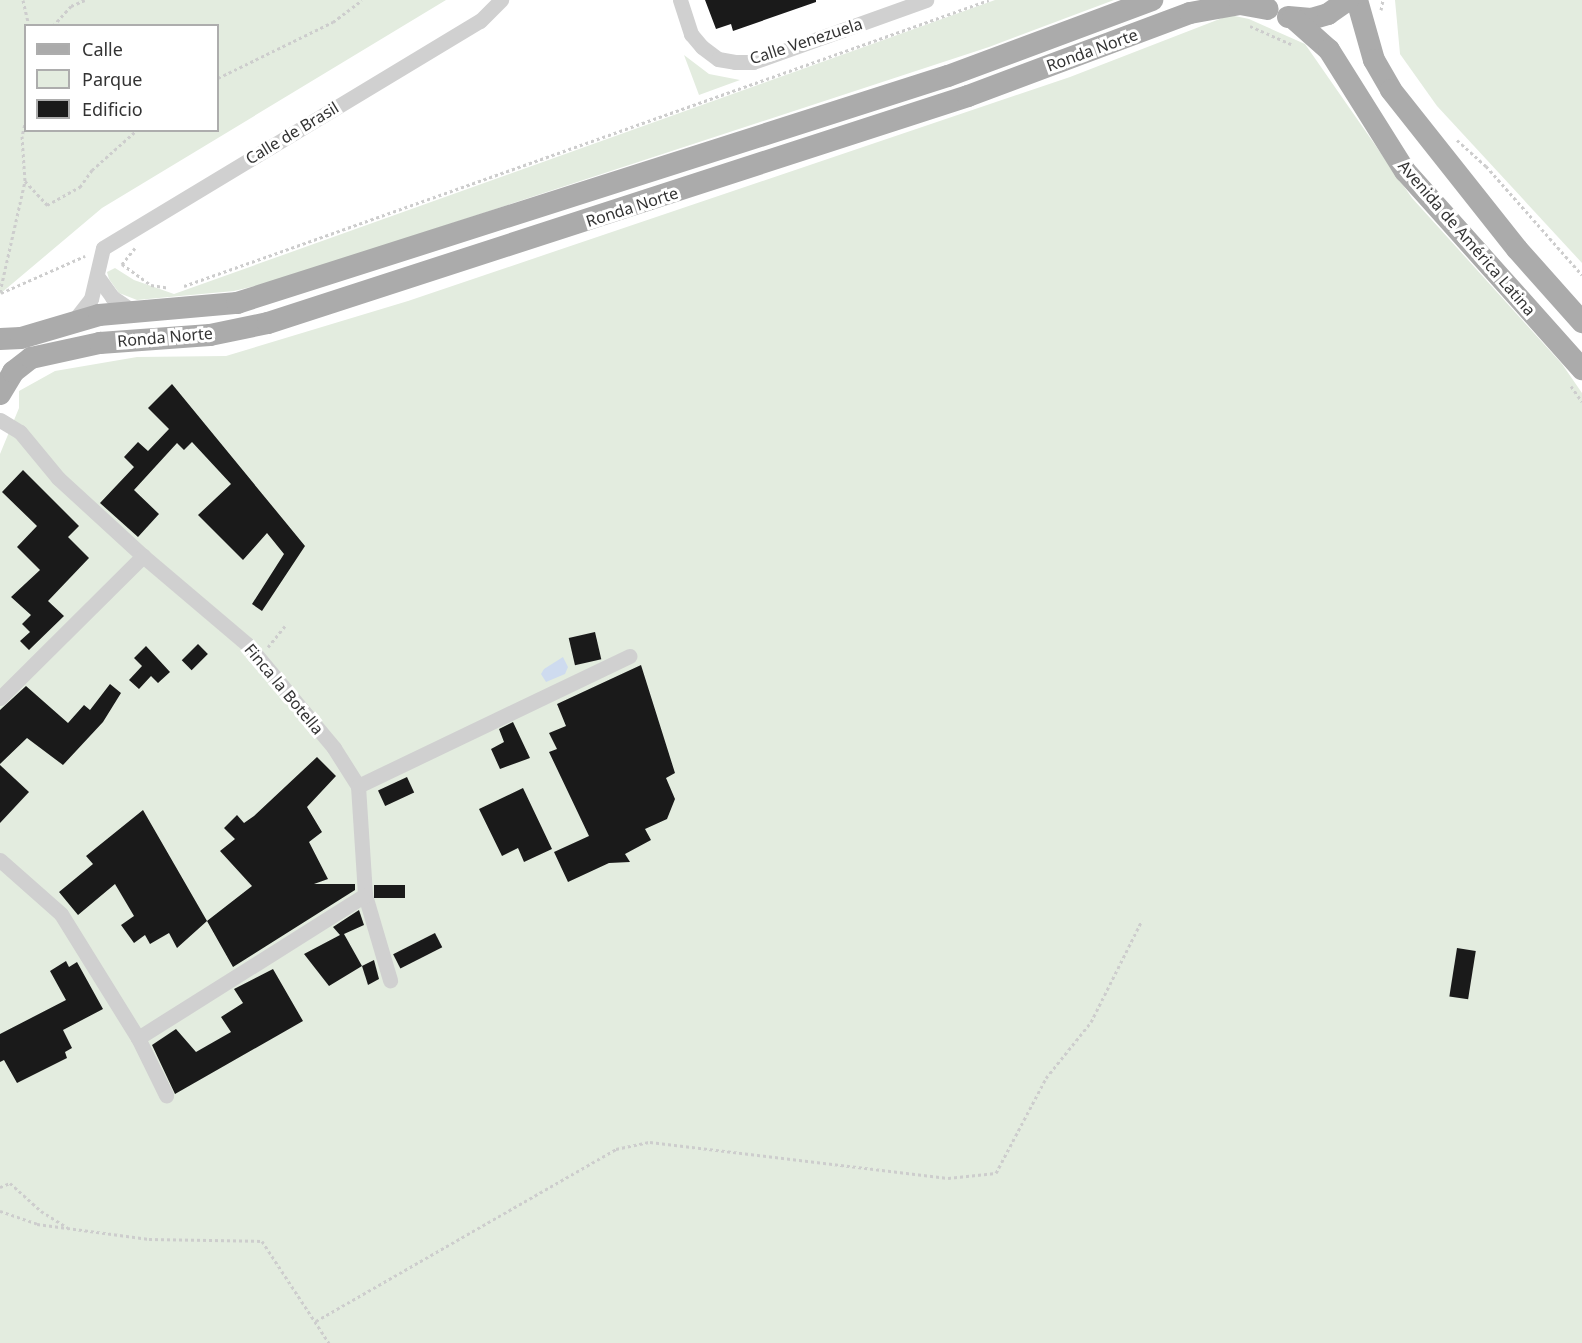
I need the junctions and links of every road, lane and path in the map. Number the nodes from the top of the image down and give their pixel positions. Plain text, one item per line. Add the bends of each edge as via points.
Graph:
1 (23, 0) edge
2 (85, 0) edge
3 (362, 0) edge
4 (501, 0) edge
5 (680, 0) edge
6 (926, 0) edge
7 (989, 0) edge
8 (1152, 0) edge
9 (1348, 0) edge
10 (1357, 0) edge
11 (1383, 0) edge
12 (1263, 4) edge
13 (1382, 15) dead end
14 (1293, 18) junction
15 (29, 24) edge
16 (55, 24) edge
17 (219, 78) edge
18 (24, 127) edge
19 (135, 132) edge
20 (1455, 138) dead end
21 (25, 181) junction
22 (127, 232) junction
23 (103, 248) junction
24 (1582, 275) edge
25 (97, 276) junction
26 (0, 293) edge
27 (134, 312) junction
28 (1582, 321) edge
29 (72, 323) junction
30 (0, 339) edge
31 (1582, 369) edge
32 (0, 394) edge
33 (0, 420) edge
34 (143, 556) junction
35 (285, 626) dead end
36 (629, 656) dead end
37 (259, 658) junction
38 (0, 698) edge
39 (358, 786) junction
40 (0, 860) edge
41 (365, 895) junction
42 (1142, 920) dead end
43 (390, 980) dead end
44 (138, 1038) junction
45 (166, 1095) dead end
46 (0, 1186) edge
47 (0, 1211) edge
48 (69, 1228) junction
49 (316, 1321) junction
50 (329, 1343) edge

1 - 15 path
2 - 16 path via 71,6
3 - 17 path via 333,22
4 - 22 street, Calle de Brasil via 480,21
5 - 6 street, Calle Venezuela via 691,34 702,47 718,58 735,62 753,62
7 - 22 path via 177,289 151,285 122,264 137,246
8 - 27 main road, Ronda Norte via 948,76 237,303
9 - 14 main road via 1328,14
10 - 28 main road, Avenida de América Latina via 1374,60 1391,90 1517,249
11 - 13 path
12 - 14 main road, Ronda Norte
12 - 32 main road, Ronda Norte via 1190,13 968,96 268,323 210,335 100,343 31,358 13,372
14 - 31 main road, Avenida de América Latina via 1329,50 1405,171
18 - 21 path
19 - 21 path via 92,170 80,187 47,205
20 - 24 path via 1486,166
21 - 26 path
22 - 23 street, Calle de Brasil
23 - 25 street
23 - 26 path
25 - 27 street via 112,297
25 - 29 street via 91,299
27 - 29 main road, Ronda Norte via 99,315
29 - 30 main road, Ronda Norte via 21,338
33 - 34 street, Finca la Botella via 20,432 58,478
34 - 37 street, Finca la Botella
34 - 38 street
35 - 37 path
36 - 39 street
37 - 39 street, Finca la Botella via 333,748
39 - 41 street, Finca la Botella
40 - 44 street via 61,914
41 - 43 street, Finca la Botella
41 - 44 street
42 - 49 path via 1091,1022 1046,1078 996,1173 948,1178 650,1142 616,1149
44 - 45 street
46 - 48 path via 10,1183 41,1211
47 - 48 path via 38,1224
48 - 49 path via 149,1239 262,1242
49 - 50 path

